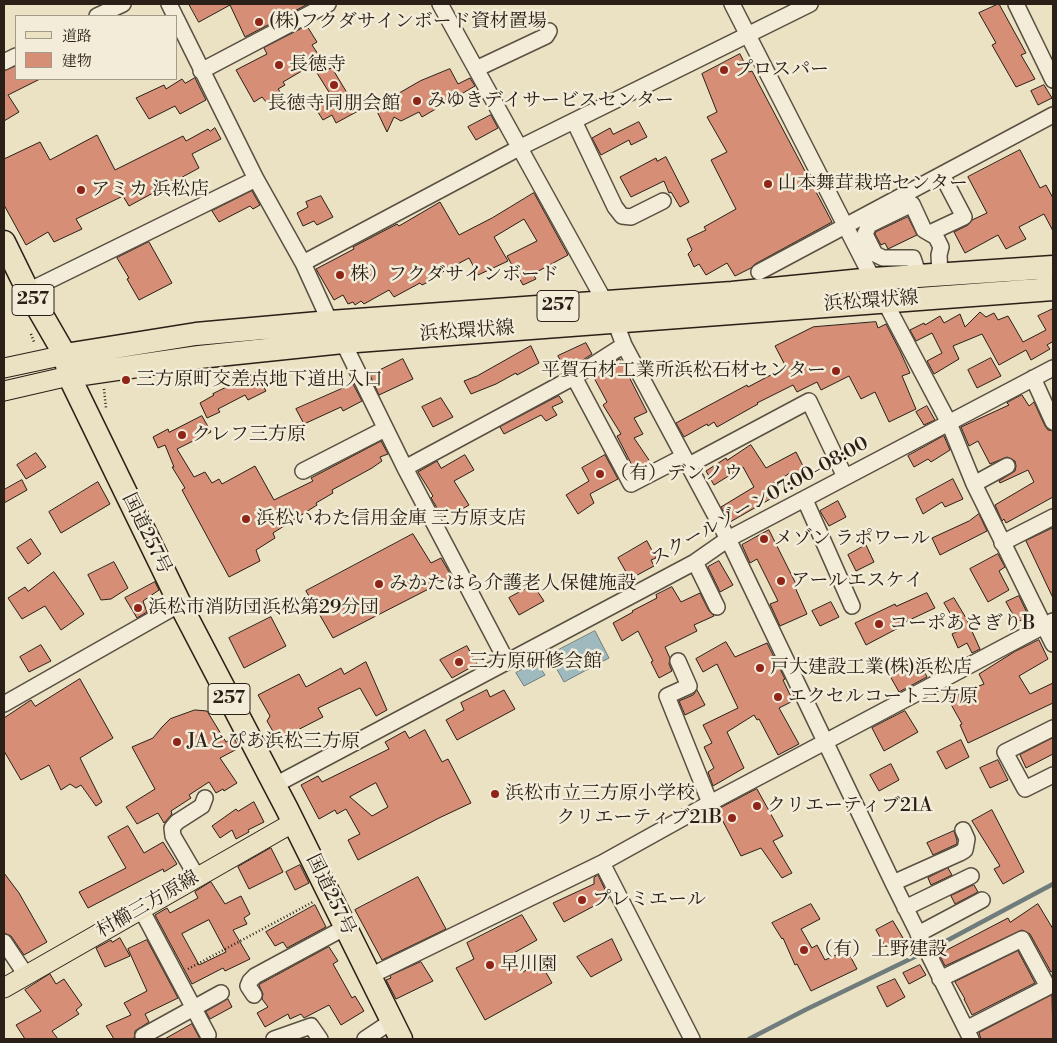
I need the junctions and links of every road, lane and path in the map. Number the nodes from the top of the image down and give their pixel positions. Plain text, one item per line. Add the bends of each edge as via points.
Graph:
1 (122, 4) edge
2 (328, 4) edge
3 (440, 4) edge
4 (732, 4) edge
5 (810, 4) edge
6 (1016, 4) edge
7 (99, 15) edge
8 (178, 21) edge
9 (549, 31) dead end
10 (749, 35) junction
11 (476, 70) junction
12 (201, 71) junction
13 (1053, 80) edge
14 (1053, 115) edge
15 (574, 121) junction
16 (519, 148) junction
17 (942, 175) junction
18 (256, 179) junction
19 (910, 192) junction
20 (663, 202) dead end
21 (846, 226) junction
22 (934, 234) junction
23 (4, 242) edge
24 (303, 263) junction
25 (1053, 267) edge
26 (759, 272) dead end
27 (930, 276) junction
28 (873, 279) junction
29 (1053, 289) edge
30 (28, 291) junction
31 (885, 301) junction
32 (610, 312) junction
33 (330, 322) junction
34 (343, 342) junction
35 (624, 345) junction
36 (67, 366) junction
37 (4, 368) edge
38 (1053, 368) edge
39 (574, 377) junction
40 (1033, 378) junction
41 (104, 381) dead end
42 (4, 391) edge
43 (106, 416) dead end
44 (1053, 422) edge
45 (949, 423) junction
46 (386, 429) junction
47 (686, 461) junction
48 (1006, 466) dead end
49 (405, 468) junction
50 (303, 471) dead end
51 (845, 477) junction
52 (974, 484) junction
53 (806, 500) junction
54 (1053, 517) edge
55 (728, 539) junction
56 (1002, 543) junction
57 (695, 562) junction
58 (180, 604) junction
59 (852, 606) dead end
60 (717, 607) dead end
61 (1049, 623) edge
62 (1053, 644) edge
63 (678, 661) dead end
64 (507, 662) junction
65 (4, 704) edge
66 (1053, 728) edge
67 (825, 743) junction
68 (1053, 775) edge
69 (275, 785) junction
70 (205, 798) dead end
71 (710, 803) junction
72 (294, 822) junction
73 (963, 830) dead end
74 (602, 863) junction
75 (971, 876) dead end
76 (197, 877) junction
77 (893, 883) junction
78 (316, 900) dead end
79 (982, 900) dead end
80 (905, 908) junction
81 (141, 909) junction
82 (346, 927) junction
83 (918, 934) junction
84 (4, 942) edge
85 (26, 975) junction
86 (176, 975) junction
87 (370, 976) junction
88 (940, 979) junction
89 (4, 988) edge
90 (221, 993) dead end
91 (254, 995) dead end
92 (193, 1008) junction
93 (396, 1030) edge
94 (968, 1034) edge
95 (208, 1035) dead end
96 (143, 1036) dead end
97 (274, 1039) edge
98 (320, 1039) edge
99 (365, 1039) edge
100 (692, 1039) edge

1 - 7 street
2 - 12 street
3 - 11 street
4 - 10 street
5 - 10 street
6 - 13 street
8 - 12 street
9 - 11 street via 546,36
10 - 15 street
10 - 21 street
11 - 16 street
12 - 18 street
14 - 17 street
15 - 16 street
15 - 20 street via 622,216 631,217
16 - 24 street
16 - 32 street
17 - 19 street
17 - 22 street via 964,217
18 - 24 street
18 - 30 street
19 - 21 street
19 - 22 street
21 - 26 street
21 - 28 street
22 - 27 street via 941,247
22 - 27 street via 924,230 912,204 869,225 865,234 876,254 883,258 913,258
23 - 30 highway, 国道257号 / 257
24 - 33 street
25 - 27 highway, 浜松環状線 / 257
27 - 28 highway, 浜松環状線 / 257
28 - 31 street
28 - 32 highway, 浜松環状線 / 257 via 732,293
29 - 31 highway, 浜松環状線 / 257
30 - 36 highway, 国道257号 / 257
31 - 32 highway, 浜松環状線 / 257
31 - 45 street
32 - 33 highway, 浜松環状線 / 257
32 - 34 highway, 浜松環状線 / 257
32 - 35 street
33 - 36 highway, 浜松環状線 / 257 via 196,334
34 - 36 highway, 浜松環状線 / 257
34 - 46 street
35 - 39 street
35 - 47 street
36 - 37 main road, 浜松環状線
36 - 42 main road, 浜松環状線
36 - 58 highway, 国道257号 / 257
38 - 40 street, スクールゾーン07:00-08:00
39 - 47 street via 631,484
39 - 49 street
40 - 44 street
40 - 45 street, スクールゾーン07:00-08:00
41 - 43 path
45 - 51 street, スクールゾーン07:00-08:00
45 - 52 street
46 - 49 street
46 - 50 street
47 - 51 street via 809,401
47 - 55 street
48 - 52 street
49 - 64 street
51 - 53 street, スクールゾーン07:00-08:00
52 - 56 street
53 - 55 street, スクールゾーン07:00-08:00
53 - 59 street
54 - 56 street
55 - 57 street, スクールゾーン07:00-08:00
55 - 67 street
56 - 61 street
57 - 60 street
57 - 64 street, スクールゾーン07:00-08:00
58 - 65 street
58 - 69 highway, 国道257号 / 257
61 - 62 street
61 - 67 street
63 - 71 street via 689,686 667,696
64 - 69 street, スクールゾーン07:00-08:00
66 - 68 street via 1005,752 1025,789
67 - 71 street
67 - 77 street
69 - 72 highway, 国道257号 / 257
70 - 76 street via 202,806 172,828 173,836
71 - 74 street
72 - 76 main road, 村櫛三方原線
72 - 82 highway, 国道257号 / 257
73 - 77 street via 967,838 964,850
74 - 87 street
74 - 100 street
75 - 80 street
76 - 81 main road, 村櫛三方原線
77 - 80 street
78 - 86 path
79 - 83 street
80 - 83 street
81 - 85 main road, 村櫛三方原線
81 - 86 street
82 - 87 highway, 国道257号 / 257
82 - 91 street via 255,976 248,986
83 - 88 street
84 - 85 street
85 - 89 main road, 村櫛三方原線
86 - 92 street
87 - 93 highway, 国道257号 / 257
88 - 94 street
88 - 94 street via 1022,939 1048,987
90 - 92 street
92 - 95 street
92 - 96 street
93 - 99 street
97 - 98 street via 311,1026

